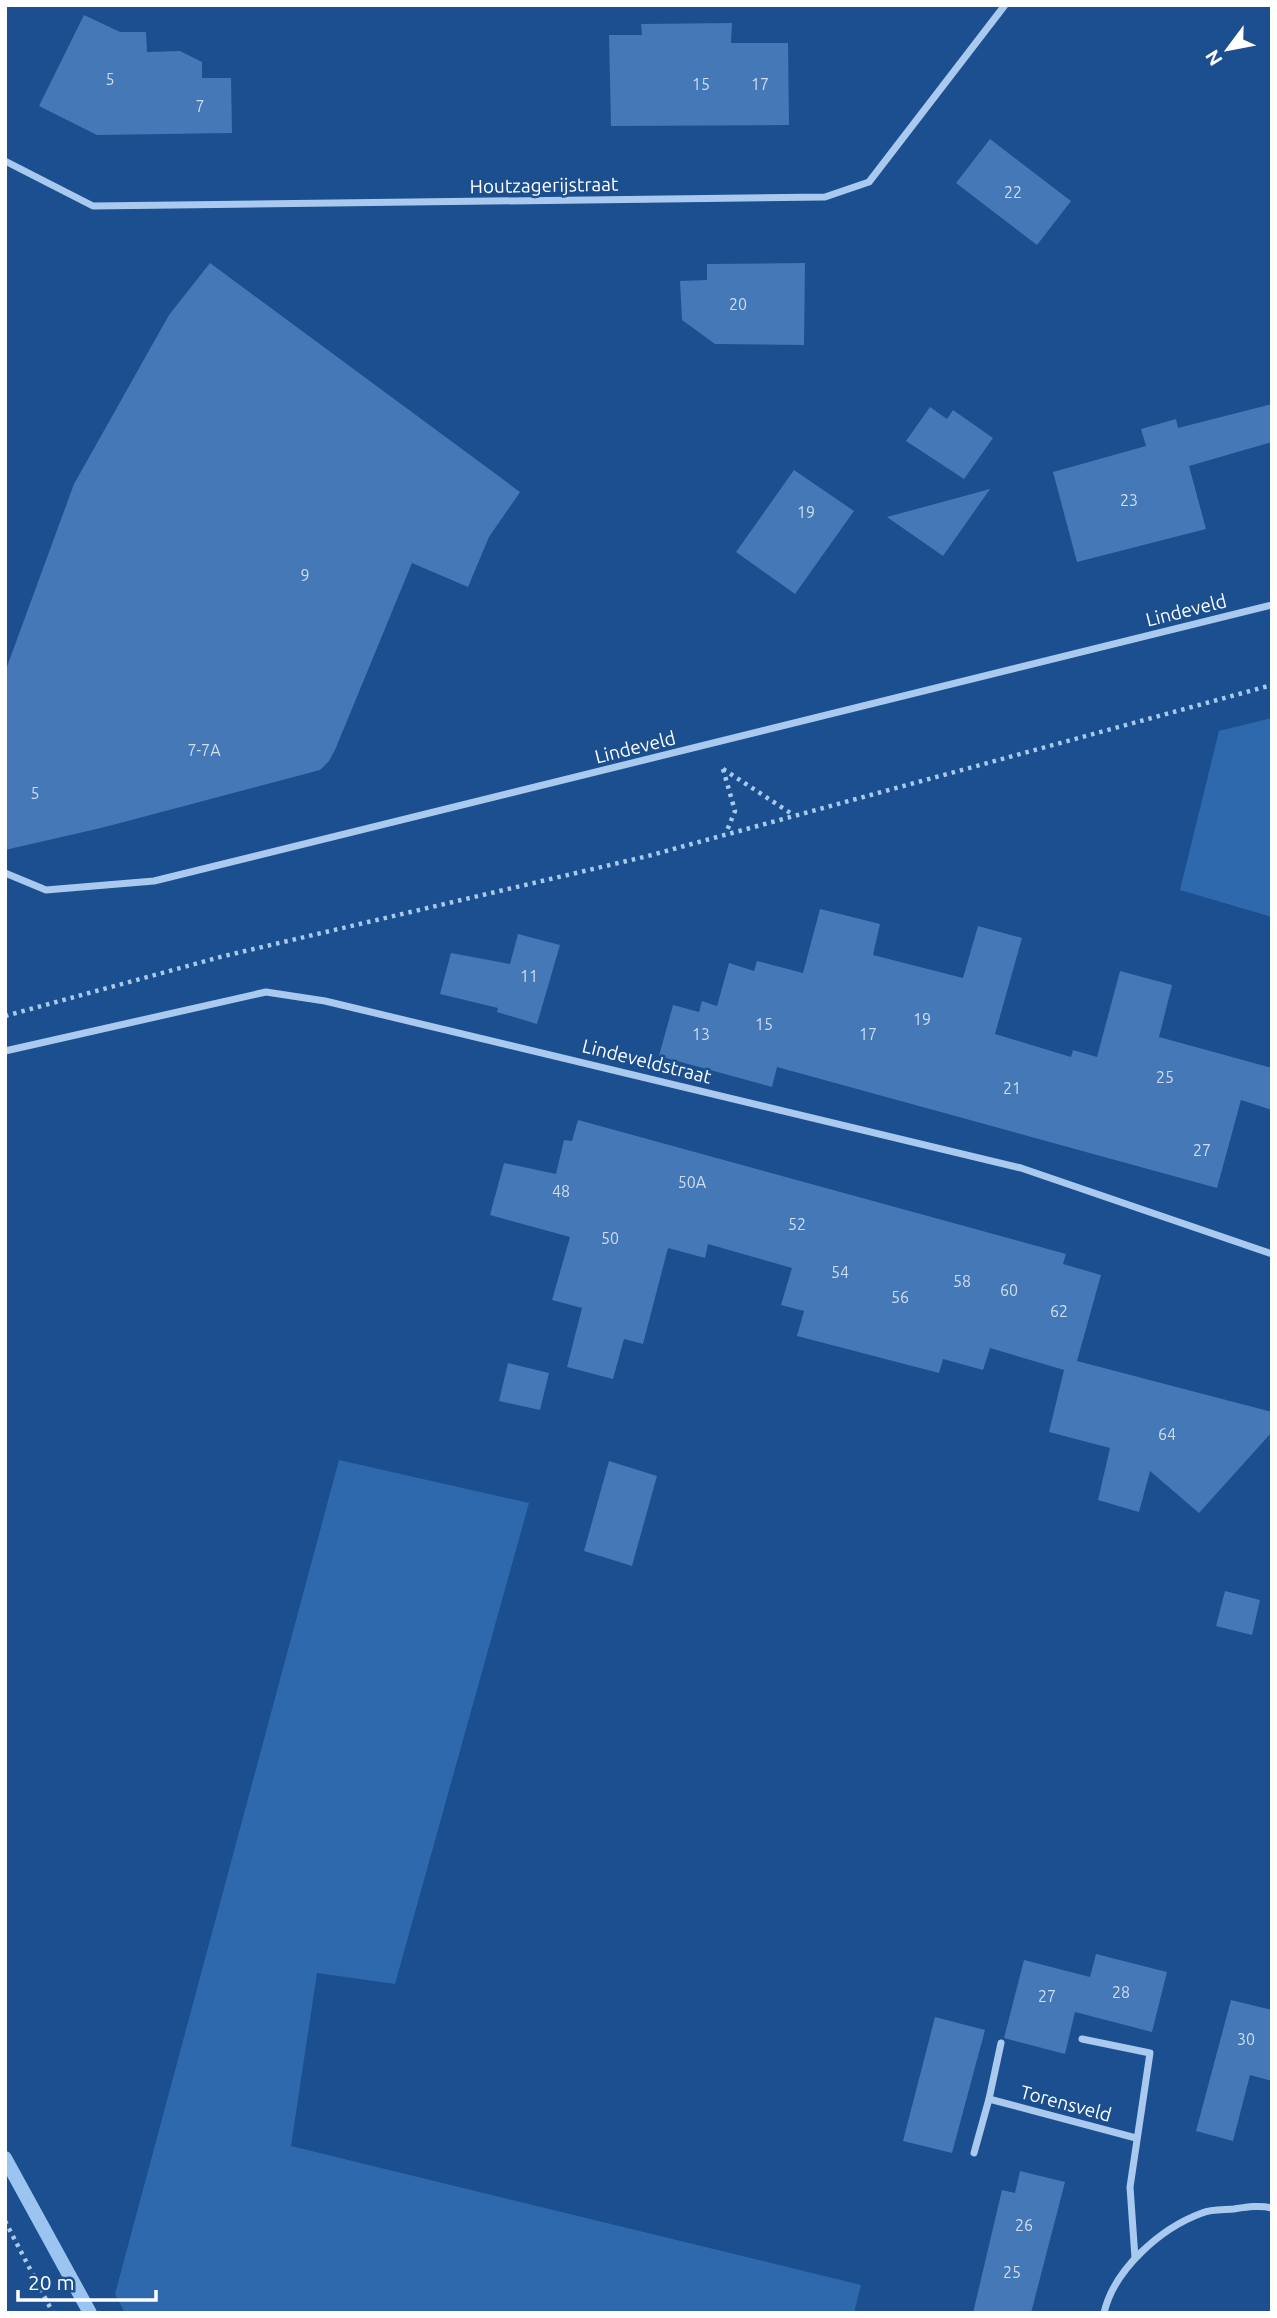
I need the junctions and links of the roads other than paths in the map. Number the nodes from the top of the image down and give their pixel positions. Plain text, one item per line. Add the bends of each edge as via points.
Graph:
1 (1004, 5) edge
2 (5, 161) edge
3 (1272, 605) edge
4 (5, 873) edge
5 (5, 1051) edge
6 (1272, 1254) edge
7 (1082, 2039) dead end
8 (1001, 2043) dead end
9 (989, 2099) junction
10 (1136, 2138) junction
11 (974, 2152) dead end
12 (1272, 2208) edge
13 (1135, 2258) junction
14 (1104, 2313) edge

1 - 2 street, Houtzagerijstraat via 869,182 825,197 93,206
3 - 4 street, Lindeveld via 154,881 46,890
5 - 6 street, Lindeveldstraat via 266,992 324,1001 1021,1168
7 - 10 street, Torensveld via 1150,2053
8 - 9 street
9 - 10 street, Torensveld
9 - 11 street
10 - 13 street, Torensveld via 1130,2187
12 - 13 street via 1204,2212 1157,2238
13 - 14 street via 1107,2296

